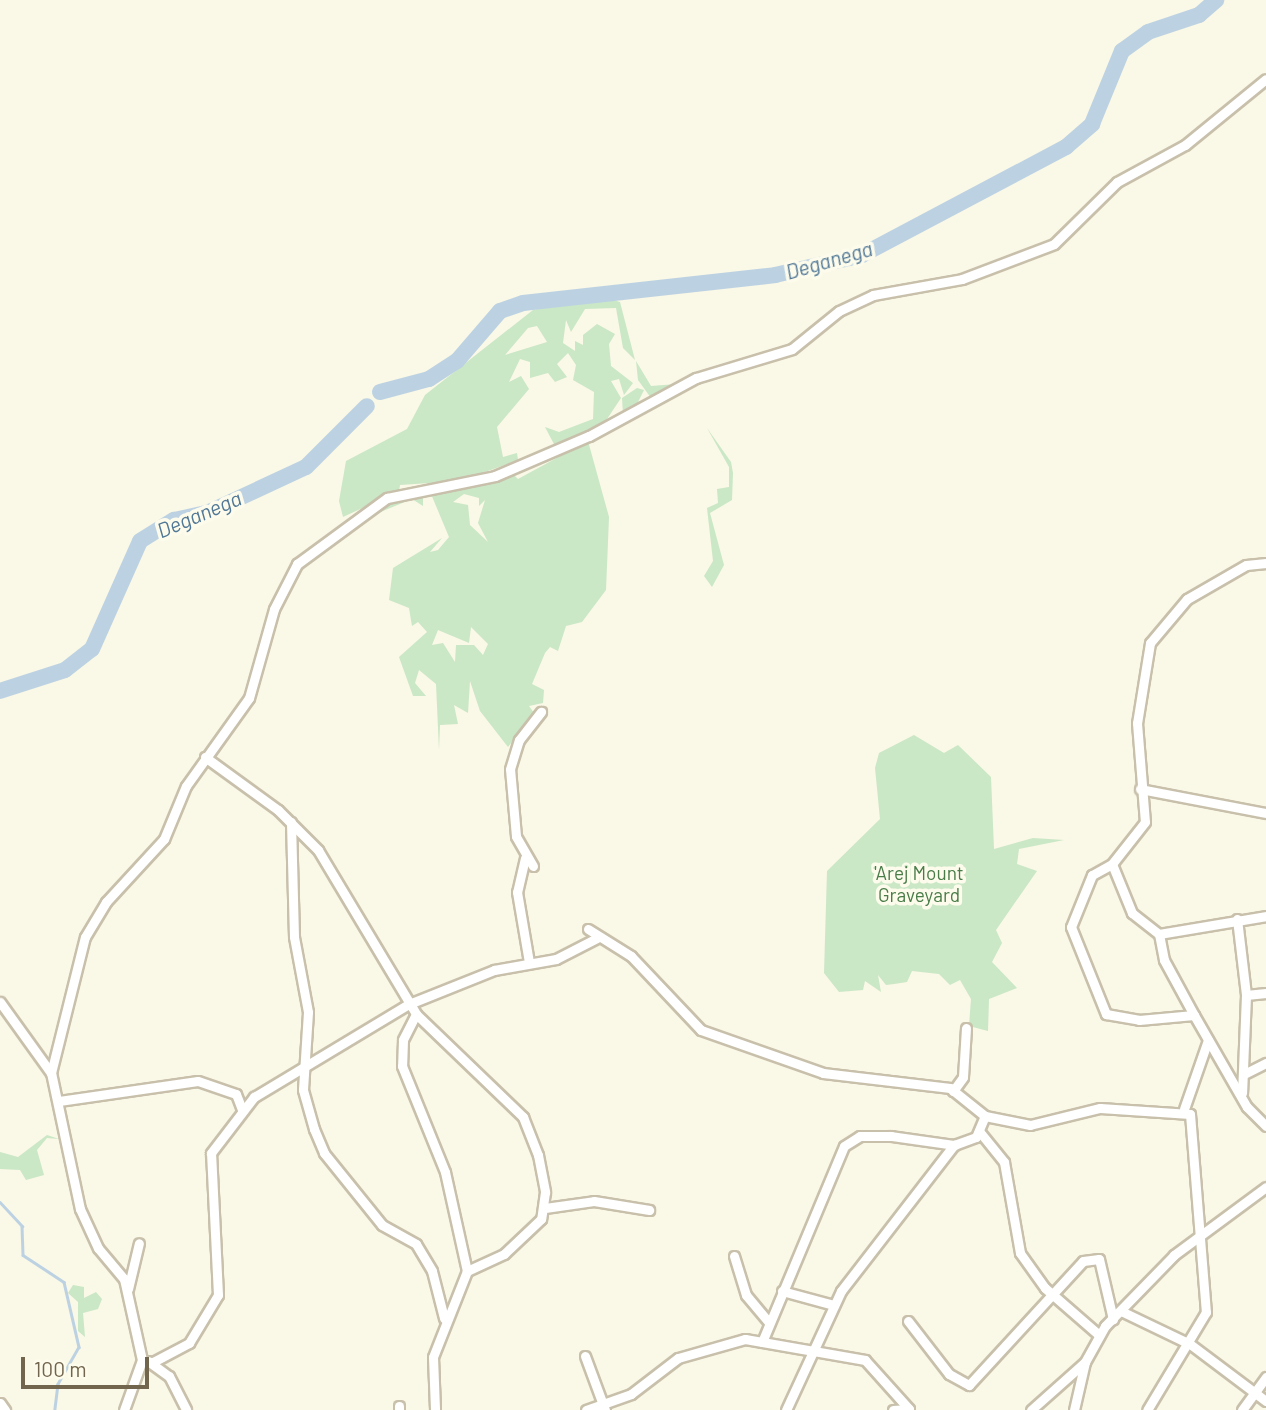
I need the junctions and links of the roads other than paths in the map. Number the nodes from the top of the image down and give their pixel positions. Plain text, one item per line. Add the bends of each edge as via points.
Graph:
1 (1266, 79) edge
2 (1266, 563) edge
3 (541, 712) dead end
4 (205, 757) junction
5 (1140, 789) junction
6 (1266, 813) edge
7 (291, 822) junction
8 (525, 858) junction
9 (1112, 864) junction
10 (533, 866) dead end
11 (1266, 916) edge
12 (1237, 919) junction
13 (588, 929) dead end
14 (1158, 934) junction
15 (597, 938) junction
16 (529, 962) junction
17 (1266, 993) edge
18 (1246, 995) junction
19 (0, 1002) edge
20 (409, 1004) junction
21 (416, 1014) junction
22 (1194, 1015) junction
23 (966, 1028) dead end
24 (1209, 1040) junction
25 (1266, 1063) edge
26 (306, 1066) junction
27 (51, 1073) junction
28 (1244, 1074) junction
29 (953, 1091) junction
30 (236, 1094) junction
31 (1242, 1095) junction
32 (257, 1096) junction
33 (59, 1101) junction
34 (1184, 1109) junction
35 (242, 1110) junction
36 (985, 1116) junction
37 (1266, 1126) edge
38 (979, 1131) junction
39 (954, 1145) junction
40 (1266, 1187) edge
41 (545, 1208) junction
42 (649, 1210) dead end
43 (1203, 1236) junction
44 (139, 1243) dead end
45 (734, 1256) dead end
46 (467, 1271) junction
47 (782, 1291) junction
48 (128, 1294) junction
49 (1054, 1297) junction
50 (834, 1305) junction
51 (1121, 1311) junction
52 (444, 1318) junction
53 (1113, 1319) junction
54 (908, 1321) dead end
55 (769, 1322) junction
56 (1100, 1335) junction
57 (762, 1342) junction
58 (1190, 1344) junction
59 (816, 1353) junction
60 (585, 1356) dead end
61 (172, 1357) junction
62 (142, 1360) junction
63 (153, 1362) junction
64 (1085, 1362) junction
65 (169, 1376) junction
66 (1266, 1377) edge
67 (1255, 1392) junction
68 (1266, 1401) edge
69 (0, 1403) edge
70 (604, 1407) edge
71 (909, 1409) edge
72 (5, 1410) edge
73 (124, 1410) edge
74 (186, 1410) edge
75 (435, 1410) edge
76 (586, 1410) edge
77 (786, 1410) edge
78 (893, 1410) edge
79 (1031, 1410) edge
80 (1074, 1410) edge
81 (1147, 1410) edge
82 (1242, 1410) edge

1 - 4 street via 1185,145 1117,182 1054,244 1034,254 962,279 873,295 839,311 792,349 696,378 541,459 470,483 418,488 365,512 297,564 274,609 249,698
2 - 5 street via 1246,565 1187,598 1150,643 1137,723
3 - 8 street via 519,740 510,769 512,814
4 - 7 street
4 - 27 street via 164,839 106,902 85,937
5 - 6 street
5 - 9 street via 1142,828 1118,848
7 - 20 street via 318,850 350,913 398,974
7 - 26 street via 294,937 309,1012
8 - 10 street
8 - 16 street via 517,892
9 - 14 street via 1132,914
9 - 22 street via 1092,875 1071,927 1106,1014 1139,1020
11 - 12 street
12 - 14 street
12 - 18 street
13 - 15 street
14 - 22 street via 1164,960
15 - 16 street via 556,959
15 - 29 street via 631,956 701,1030 822,1073
16 - 20 street
17 - 18 street
18 - 28 street
19 - 27 street
20 - 21 street
20 - 26 street
21 - 41 street via 523,1117 538,1155
21 - 46 street via 403,1040 402,1066 445,1172
22 - 24 street
23 - 29 street via 963,1077
24 - 31 street
24 - 34 street
25 - 28 street
26 - 32 street
26 - 52 street via 304,1097 324,1153 387,1230 416,1244 432,1272
27 - 33 street
28 - 31 street
29 - 36 street
30 - 32 street
30 - 33 street via 198,1081
30 - 35 street
31 - 37 street
32 - 35 street
33 - 48 street via 80,1209
34 - 36 street via 1100,1108 1030,1125
34 - 43 street via 1194,1122 1193,1179
35 - 61 street via 210,1159 221,1284 201,1326
36 - 38 street
38 - 39 street
38 - 49 street via 1004,1162 1020,1253
39 - 47 street via 891,1136 851,1139 838,1155
39 - 50 street
40 - 43 street
41 - 42 street via 594,1201
41 - 46 street via 526,1236
43 - 51 street via 1174,1255
43 - 58 street via 1206,1311
44 - 48 street
45 - 55 street via 746,1295
46 - 52 street
47 - 50 street
47 - 55 street
48 - 62 street
49 - 53 street via 1083,1261 1099,1259
49 - 54 street via 969,1385 949,1374
49 - 56 street
50 - 59 street
51 - 53 street
51 - 58 street
52 - 75 street via 433,1357
53 - 56 street
55 - 57 street
56 - 64 street
57 - 59 street
57 - 70 street via 735,1339 678,1358 631,1394
58 - 67 street
58 - 81 street
59 - 71 street via 865,1360
59 - 77 street
60 - 70 street
61 - 63 street
61 - 65 street
62 - 63 street
62 - 73 street
63 - 65 street
64 - 79 street
64 - 80 street
65 - 74 street
66 - 67 street
67 - 68 street
67 - 82 street
69 - 72 street
70 - 76 street
71 - 78 street

